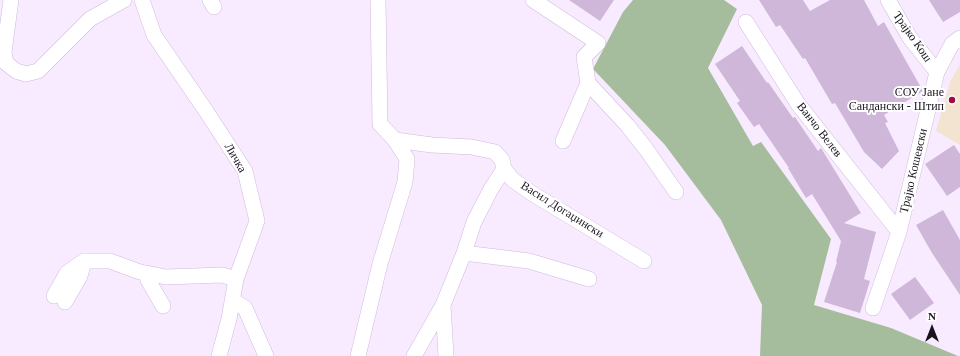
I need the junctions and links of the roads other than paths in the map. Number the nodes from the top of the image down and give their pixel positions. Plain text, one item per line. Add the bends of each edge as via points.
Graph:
1 (11, 0) edge
2 (124, 0) edge
3 (142, 0) edge
4 (378, 0) edge
5 (533, 0) edge
6 (888, 0) edge
7 (746, 22) dead end
8 (960, 38) edge
9 (937, 72) junction
10 (588, 83) junction
11 (395, 140) junction
12 (563, 141) dead end
13 (504, 169) junction
14 (676, 192) dead end
15 (899, 232) junction
16 (464, 253) junction
17 (644, 261) dead end
18 (147, 273) junction
19 (236, 279) junction
20 (589, 279) dead end
21 (60, 299) dead end
22 (232, 300) junction
23 (443, 305) junction
24 (163, 306) dead end
25 (873, 308) dead end
26 (219, 356) edge
27 (266, 356) edge
28 (358, 356) edge
29 (414, 356) edge
30 (446, 356) edge

1 - 2 street via 4,52 6,63 16,71 26,74 38,71 90,19
3 - 19 street, Личка via 154,35 245,172 257,221
4 - 11 street via 380,124
5 - 10 street via 598,43 584,57
6 - 9 street, Трајко Кош via 910,38
7 - 15 street, Ванчо Велев via 798,104
8 - 9 street, Трајко Кошевски via 952,44
9 - 15 street, Трајко Кошевски
10 - 12 street
10 - 14 street via 646,149
11 - 13 street, Васил Догаџински via 472,147 495,152 502,160
11 - 28 street via 406,159 405,182 380,264
13 - 16 street via 474,222
13 - 17 street, Васил Догаџински via 513,180 533,194
15 - 25 street, Трајко Кошевски
16 - 20 street via 529,261
16 - 23 street
18 - 19 street via 166,277 222,275
18 - 21 street via 110,261 84,261 67,273
18 - 24 street via 148,280
19 - 22 street, Личка
22 - 26 street, Личка
22 - 27 street via 245,308
23 - 29 street
23 - 30 street

